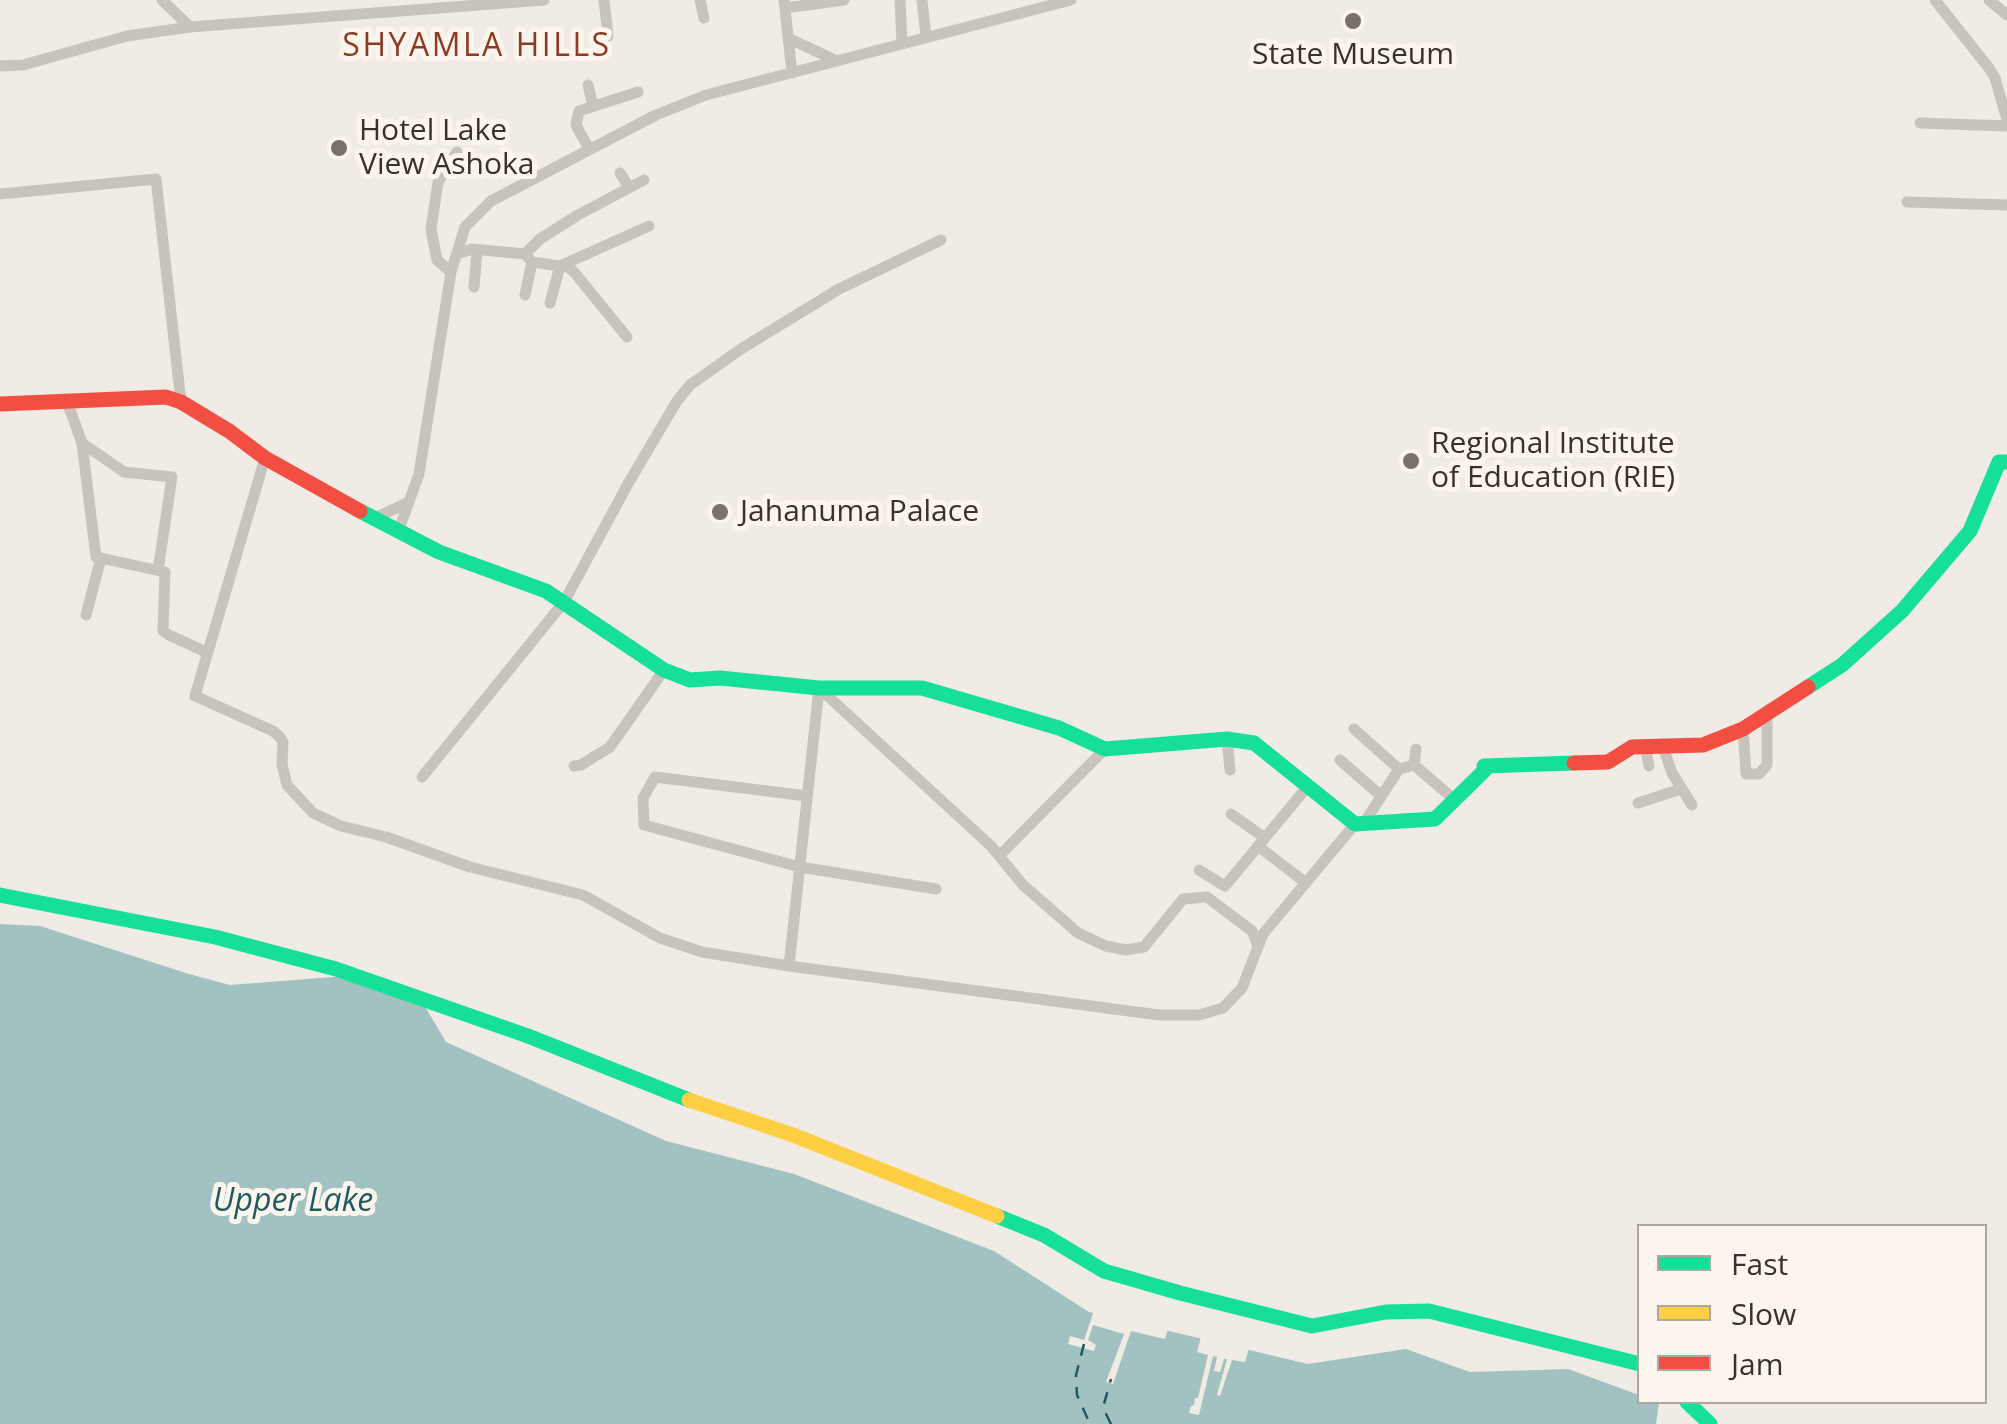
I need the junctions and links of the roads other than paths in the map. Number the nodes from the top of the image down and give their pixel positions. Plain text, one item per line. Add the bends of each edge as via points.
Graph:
1 (162, 0) edge
2 (544, 0) edge
3 (604, 0) edge
4 (700, 0) edge
5 (844, 0) edge
6 (900, 0) edge
7 (922, 0) edge
8 (1071, 0) edge
9 (1935, 0) edge
10 (1989, 0) edge
11 (785, 4) edge
12 (2007, 16) edge
13 (704, 18) dead end
14 (190, 27) junction
15 (608, 36) dead end
16 (926, 37) junction
17 (788, 38) junction
18 (902, 44) junction
19 (837, 61) junction
20 (0, 66) edge
21 (1989, 68) junction
22 (792, 73) junction
23 (588, 85) dead end
24 (2007, 85) edge
25 (638, 92) dead end
26 (593, 106) junction
27 (1920, 123) dead end
28 (2007, 123) edge
29 (589, 149) junction
30 (457, 152) dead end
31 (620, 173) dead end
32 (644, 180) dead end
33 (629, 188) junction
34 (0, 194) edge
35 (1908, 202) dead end
36 (2007, 204) edge
37 (649, 226) dead end
38 (941, 240) dead end
39 (478, 250) junction
40 (456, 254) junction
41 (528, 258) junction
42 (560, 266) junction
43 (451, 272) junction
44 (474, 287) dead end
45 (525, 295) dead end
46 (550, 304) dead end
47 (627, 337) dead end
48 (66, 400) junction
49 (181, 402) junction
50 (0, 404) edge
51 (82, 443) junction
52 (265, 458) junction
53 (2007, 462) edge
54 (409, 502) junction
55 (375, 518) junction
56 (398, 532) junction
57 (101, 558) junction
58 (158, 570) junction
59 (564, 602) junction
60 (86, 615) dead end
61 (206, 652) junction
62 (664, 670) junction
63 (819, 688) junction
64 (1767, 716) junction
65 (1354, 729) dead end
66 (1743, 730) junction
67 (1227, 740) junction
68 (1654, 745) junction
69 (1416, 748) dead end
70 (1105, 749) junction
71 (1340, 760) dead end
72 (1414, 765) junction
73 (574, 766) dead end
74 (1649, 766) dead end
75 (1399, 769) junction
76 (1230, 770) dead end
77 (422, 778) dead end
78 (1308, 786) junction
79 (1681, 789) junction
80 (808, 796) junction
81 (1382, 796) junction
82 (1455, 800) junction
83 (1638, 802) dead end
84 (1692, 805) dead end
85 (1232, 814) dead end
86 (1359, 823) junction
87 (1262, 842) junction
88 (1000, 855) junction
89 (800, 867) junction
90 (1198, 870) dead end
91 (1306, 883) junction
92 (936, 889) dead end
93 (0, 895) edge
94 (1258, 946) junction
95 (789, 966) junction
96 (1637, 1363) edge
97 (1688, 1404) edge
98 (1710, 1424) edge

1 - 14 street
2 - 14 street
3 - 15 street
4 - 13 street
5 - 11 street
6 - 18 street
7 - 16 street
8 - 16 street
9 - 21 street
10 - 12 street
11 - 17 street
14 - 20 street
16 - 18 street
17 - 19 street
17 - 22 street
18 - 19 street
19 - 22 street
21 - 24 street
21 - 28 street
22 - 29 street via 706,95
23 - 26 street
25 - 26 street
26 - 29 street via 579,111 576,124
27 - 28 street
29 - 40 street via 491,201 465,227
30 - 43 street via 438,182 431,229 437,260
31 - 33 street
32 - 33 street
33 - 41 street via 540,238
34 - 49 street via 156,179
35 - 36 street
37 - 42 street
38 - 59 street via 838,289 690,385
39 - 40 street
39 - 41 street
39 - 44 street
40 - 43 street
41 - 42 street
41 - 45 street
42 - 46 street
42 - 47 street via 574,272
43 - 54 street
48 - 49 street
48 - 50 street
48 - 51 street
49 - 52 street
51 - 57 street
51 - 58 street via 124,472 172,477
52 - 55 street
52 - 61 street
53 - 64 street via 1999,462 1970,531 1902,610 1842,665
54 - 55 street
54 - 56 street
55 - 56 street
56 - 59 street
57 - 58 street
57 - 60 street
58 - 61 street via 166,572 164,631
59 - 62 street
59 - 77 street
61 - 95 street via 194,696 279,736 287,784 313,813 470,867 583,895 660,938 702,952
62 - 63 street via 690,680
62 - 73 street via 610,747
63 - 70 street via 922,688 1059,728
63 - 80 street
63 - 88 street
64 - 66 street
64 - 66 street via 1767,765 1759,774 1746,774
65 - 75 street
66 - 68 street via 1703,745
67 - 70 street
67 - 76 street
67 - 78 street via 1254,743
68 - 74 street
68 - 79 street
68 - 82 street via 1632,746 1608,762 1484,766
69 - 72 street
70 - 88 street
71 - 81 street
72 - 75 street
72 - 82 street
75 - 81 street
78 - 86 street
78 - 87 street
79 - 83 street
79 - 84 street
80 - 89 street
80 - 89 street via 655,777 643,798 644,825
81 - 86 street
82 - 86 street via 1435,819
85 - 87 street
86 - 91 street
87 - 90 street via 1224,886
87 - 91 street
88 - 94 street via 1078,933 1106,946 1144,947 1184,899 1207,897 1252,931
89 - 92 street
89 - 95 street
91 - 94 street
93 - 96 street via 215,936 336,969 793,1135 1044,1235 1104,1271 1180,1293 1312,1326 1430,1310
94 - 95 street via 1242,988 1223,1008 1200,1015
97 - 98 street

